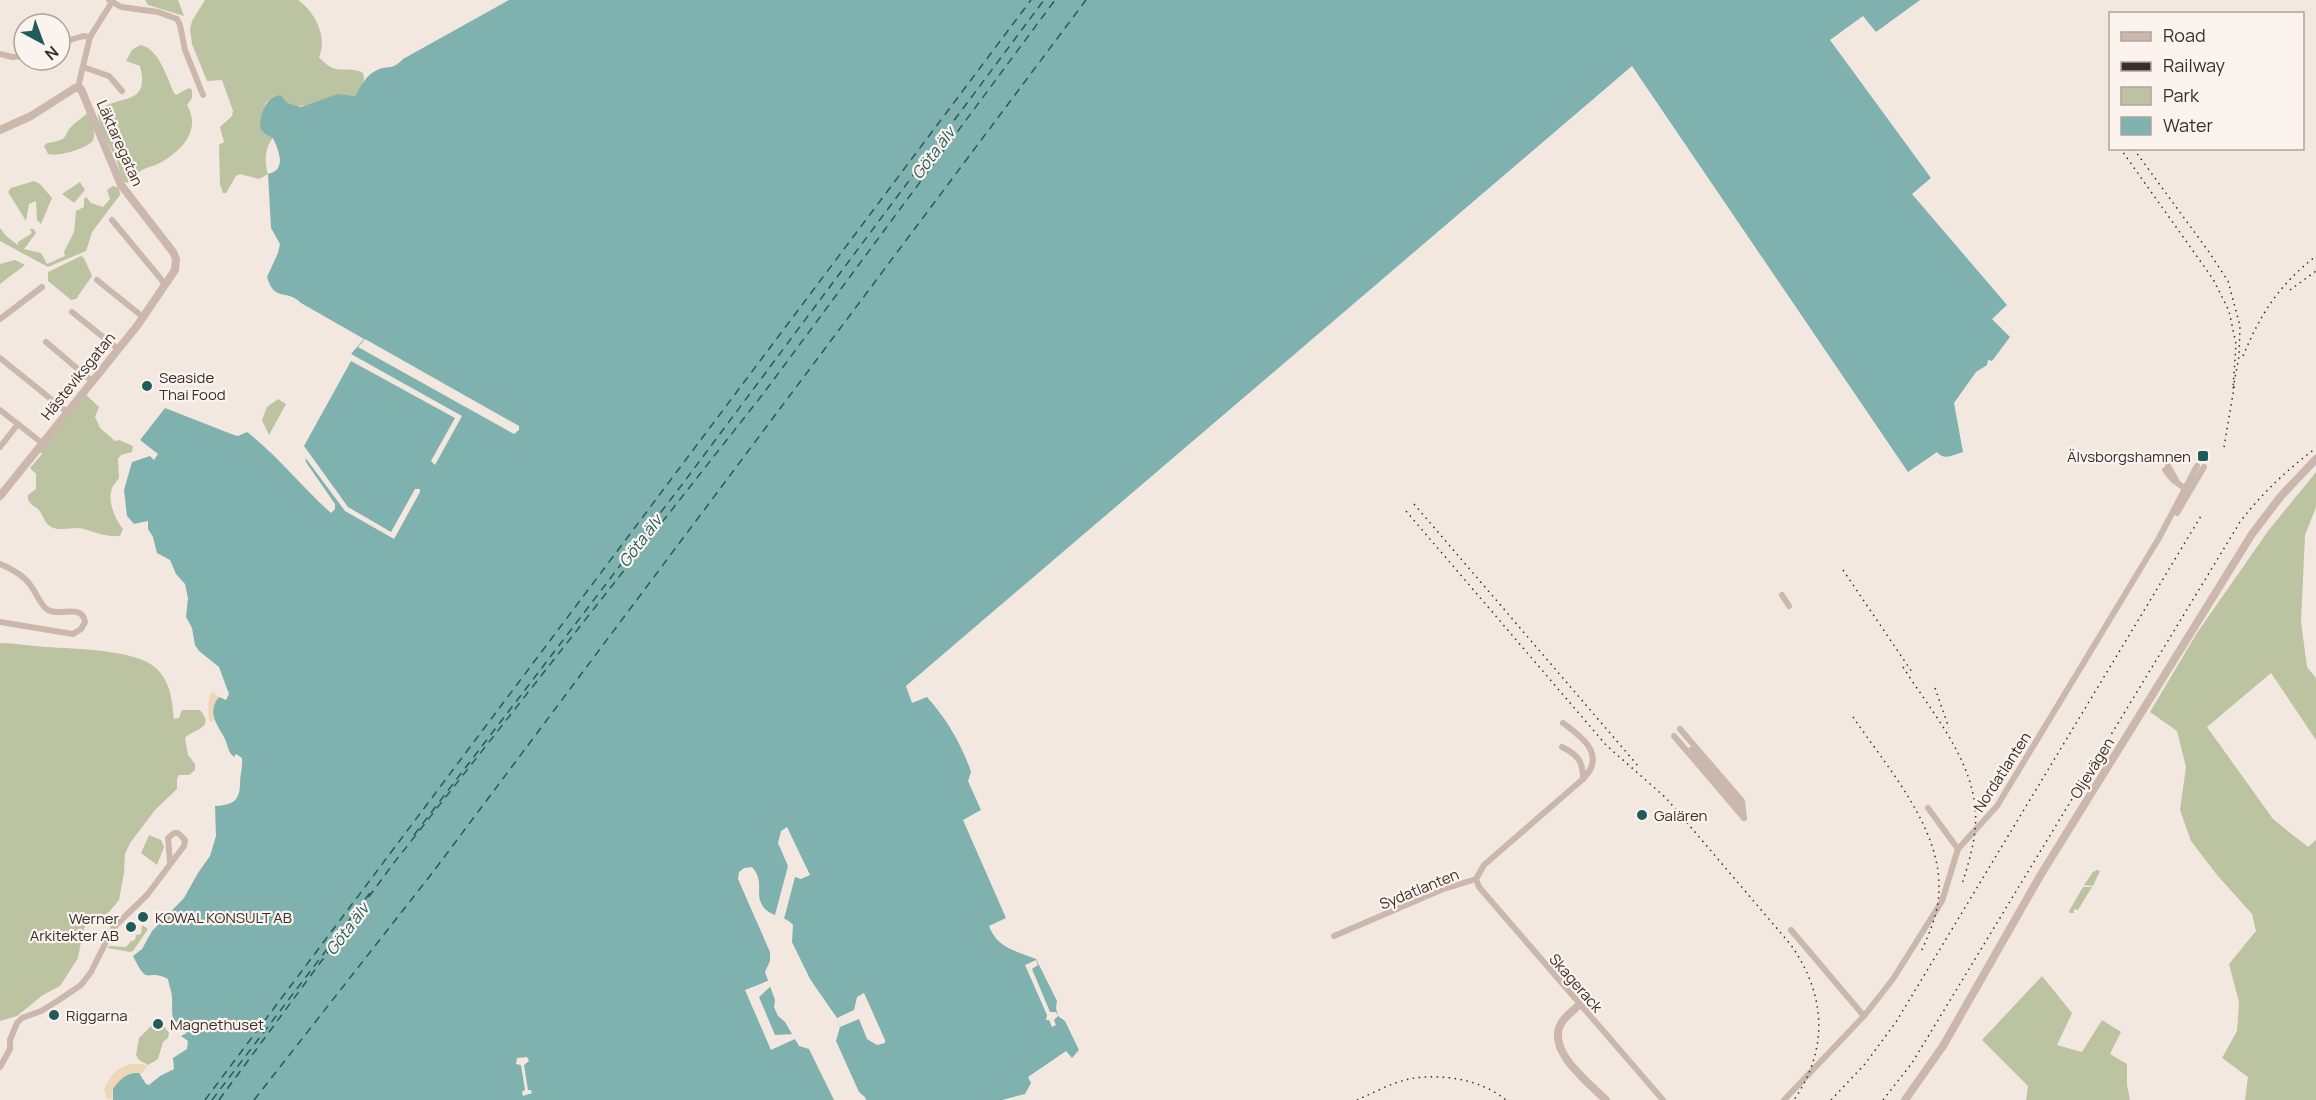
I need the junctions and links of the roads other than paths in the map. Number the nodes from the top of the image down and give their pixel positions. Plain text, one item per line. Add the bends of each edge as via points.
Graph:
1 (111, 1) edge
2 (90, 37) junction
3 (72, 39) edge
4 (83, 67) junction
5 (78, 87) junction
6 (122, 91) dead end
7 (203, 95) dead end
8 (0, 130) edge
9 (112, 220) dead end
10 (175, 270) joint
11 (97, 280) dead end
12 (165, 284) junction
13 (42, 287) dead end
14 (72, 312) dead end
15 (143, 317) junction
16 (0, 319) edge
17 (46, 342) dead end
18 (118, 349) junction
19 (0, 358) edge
20 (92, 381) junction
21 (0, 410) edge
22 (67, 412) junction
23 (18, 424) junction
24 (42, 443) junction
25 (0, 447) edge
26 (2316, 459) edge
27 (2200, 467) dead end
28 (2167, 468) dead end
29 (2188, 490) junction
30 (0, 496) edge
31 (0, 564) edge
32 (1782, 595) dead end
33 (1789, 606) dead end
34 (0, 622) edge
35 (1563, 723) dead end
36 (1677, 733) dead end
37 (1562, 747) dead end
38 (1583, 779) junction
39 (1928, 808) dead end
40 (1745, 810) dead end
41 (1958, 849) junction
42 (170, 862) dead end
43 (1476, 879) junction
44 (1791, 930) dead end
45 (1334, 936) dead end
46 (1579, 1005) junction
47 (1863, 1016) junction
48 (0, 1067) edge
49 (1606, 1100) edge
50 (1663, 1100) edge
51 (1784, 1100) edge
52 (1905, 1100) edge

1 - 2 street
1 - 7 street via 125,8 177,19
2 - 3 street
2 - 4 street
4 - 5 street
4 - 6 street via 109,76
5 - 8 street
5 - 10 street, Läktaregatan via 121,185 173,252
9 - 12 street
10 - 12 street, Hästeviksgatan
11 - 15 street
12 - 15 street, Hästeviksgatan
13 - 16 street
14 - 18 street
15 - 18 street, Hästeviksgatan
17 - 20 street
18 - 20 street, Hästeviksgatan
19 - 22 street
20 - 22 street, Hästeviksgatan
21 - 23 street
22 - 24 street, Hästeviksgatan
23 - 24 street
23 - 25 street
24 - 30 street, Hästeviksgatan
26 - 52 street, Oljevägen via 2252,534 2040,876 1943,1046
27 - 29 street, Nordatlanten
28 - 29 street
29 - 41 street, Nordatlanten via 1997,806
31 - 34 street via 30,583 46,608 56,613 78,612 85,622 73,634
32 - 33 street
35 - 38 street via 1584,739 1592,754 1592,767
36 - 40 street
37 - 38 street via 1581,761
38 - 43 street, Sydatlanten via 1484,865
39 - 41 street
41 - 47 street, Nordatlanten via 1944,895 1932,918 1893,979
42 - 48 street via 147,895 113,928 81,985 19,1020
43 - 45 street, Sydatlanten
43 - 46 street, Skagerack
44 - 47 street
46 - 49 street via 1561,1023 1558,1043 1567,1060
46 - 50 street, Skagerack
47 - 51 street, Nordatlanten

